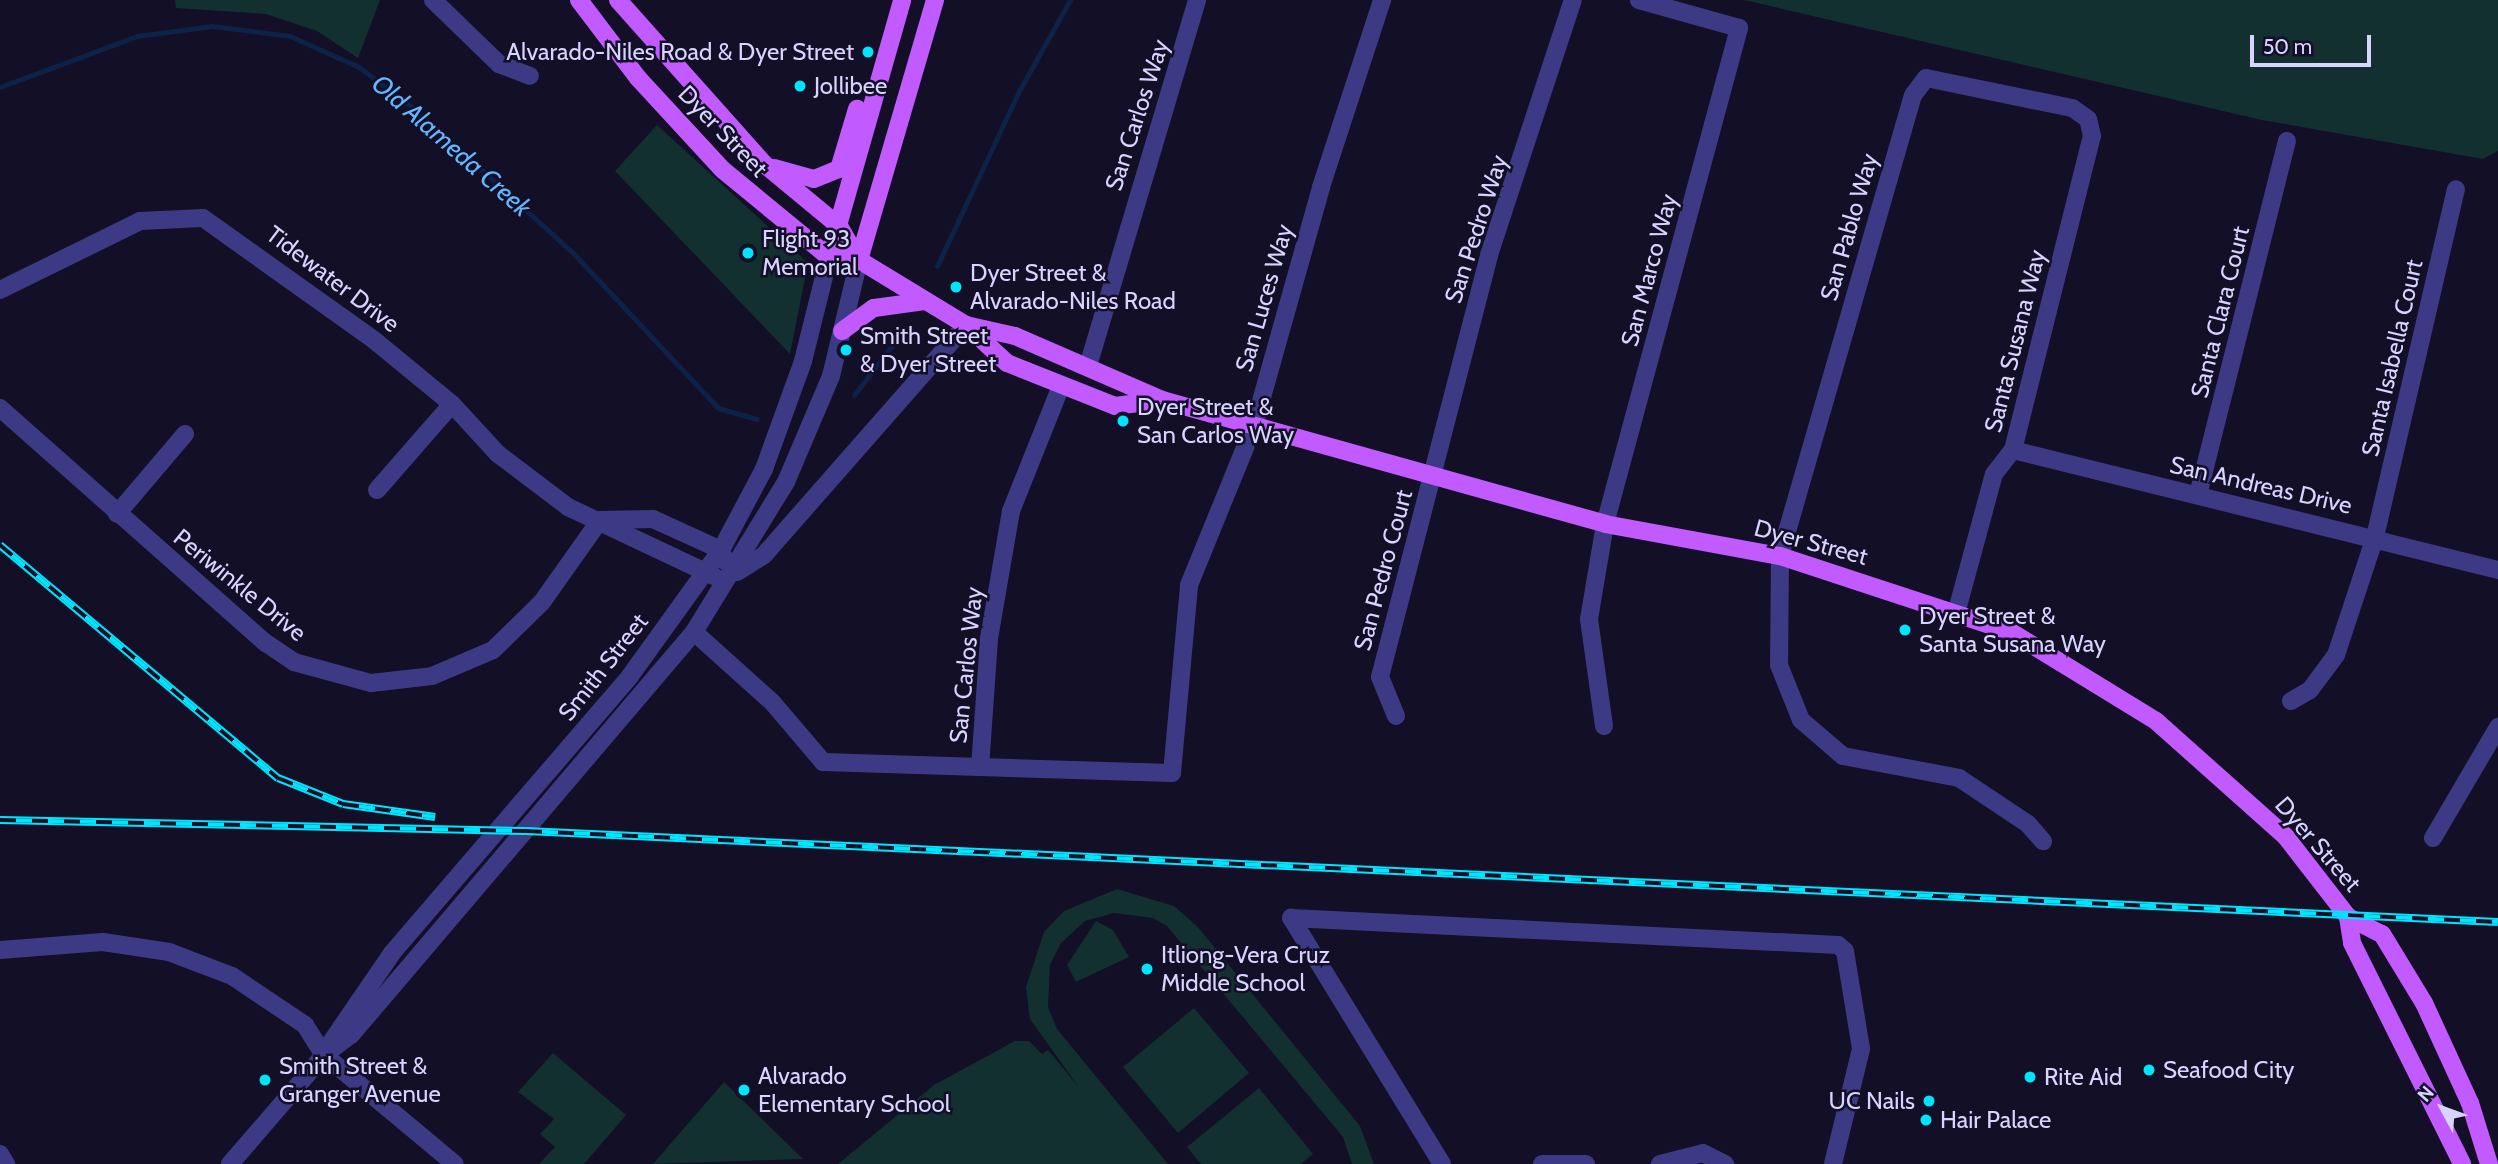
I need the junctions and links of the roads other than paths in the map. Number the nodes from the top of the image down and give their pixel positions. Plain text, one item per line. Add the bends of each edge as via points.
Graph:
1 (433, 0) edge
2 (579, 0) edge
3 (618, 0) edge
4 (902, 0) edge
5 (935, 0) edge
6 (1197, 0) edge
7 (1382, 0) edge
8 (1573, 0) edge
9 (1639, 0) edge
10 (881, 63) junction
11 (530, 76) dead end
12 (2088, 118) joint
13 (2287, 141) dead end
14 (764, 164) junction
15 (2456, 189) dead end
16 (839, 226) junction
17 (829, 257) junction
18 (859, 260) junction
19 (0, 290) edge
20 (925, 301) junction
21 (966, 325) junction
22 (842, 331) junction
23 (1088, 366) junction
24 (1060, 386) junction
25 (1162, 400) junction
26 (452, 404) junction
27 (0, 408) edge
28 (1254, 426) junction
29 (185, 434) dead end
30 (2013, 450) junction
31 (1433, 475) junction
32 (377, 490) dead end
33 (2198, 495) junction
34 (117, 513) junction
35 (600, 520) junction
36 (1605, 524) junction
37 (2375, 537) junction
38 (720, 550) junction
39 (1780, 556) junction
40 (2498, 570) edge
41 (703, 576) junction
42 (732, 576) junction
43 (1957, 610) junction
44 (694, 632) junction
45 (2291, 701) dead end
46 (1396, 716) dead end
47 (1604, 726) dead end
48 (2498, 726) edge
49 (980, 767) junction
50 (1172, 773) joint
51 (2433, 838) dead end
52 (2043, 841) dead end
53 (2348, 917) junction
54 (0, 950) edge
55 (324, 1055) junction
56 (0, 1154) edge
57 (6, 1164) edge
58 (230, 1164) edge
59 (455, 1164) edge
60 (1442, 1164) edge
61 (1542, 1164) edge
62 (1586, 1164) edge
63 (1660, 1164) edge
64 (1725, 1164) edge
65 (1833, 1164) edge
66 (2462, 1164) edge
67 (2489, 1164) edge

1 - 11 street via 499,64
2 - 17 main road, Dyer Street via 638,78 723,170
3 - 14 main road, Dyer Street
4 - 10 main road
5 - 18 main road
6 - 23 street, San Carlos Way
7 - 28 street, San Luces Way via 1321,187
8 - 31 street, San Pedro Way via 1489,255
9 - 36 street, San Marco Way via 1739,28
10 - 14 main road via 863,88 839,169 814,179
10 - 16 main road
12 - 30 street, Santa Susana Way via 2092,136
12 - 39 street, San Pablo Way via 2072,108 1948,77 1926,78 1913,94
13 - 33 street, Santa Clara Court
14 - 16 main road, Dyer Street
15 - 37 street, Santa Isabella Court
16 - 17 main road
16 - 18 main road, Dyer Street
17 - 18 main road, Dyer Street
17 - 38 street, Smith Street via 803,361 764,469
18 - 20 main road, Dyer Street
18 - 22 street, Smith Street
19 - 26 street, Tidewater Drive via 140,221 203,218
20 - 21 main road, Dyer Street
20 - 22 main road via 874,308
21 - 23 main road, Dyer Street via 1015,336
21 - 24 main road, Dyer Street via 1007,363
21 - 42 street, Smith Street via 764,555
22 - 42 street, Smith Street via 829,384 786,482
23 - 25 main road, Dyer Street
24 - 25 main road, Dyer Street via 1115,406
24 - 49 street, San Carlos Way via 1011,510 989,639
25 - 28 main road, Dyer Street
26 - 32 street
26 - 35 street, Tidewater Drive via 498,454 568,507
27 - 34 street, Periwinkle Drive
28 - 31 main road, Dyer Street
28 - 50 street, San Luces Way via 1189,584
29 - 34 street
30 - 33 street, San Andreas Drive
30 - 43 street, Santa Susana Way via 1994,474
31 - 36 main road, Dyer Street
31 - 46 street, San Pedro Court via 1380,677
33 - 37 street, San Andreas Drive
34 - 35 street, Periwinkle Drive via 294,663 371,683 432,676 493,650 542,602
35 - 38 street, Tidewater Drive via 653,519
35 - 41 street, Tidewater Drive via 657,545
36 - 39 main road, Dyer Street
36 - 47 street, San Marco Way via 1589,620
37 - 40 street, San Andreas Drive
37 - 45 street, Santa Isabella Court via 2336,655 2310,690
38 - 41 street, Smith Street
38 - 42 street
39 - 43 main road, Dyer Street
39 - 52 street, San Pablo Way via 1779,665 1801,720 1843,756 1959,778 2028,824
41 - 42 street
41 - 55 street, Smith Street via 630,676 392,953
42 - 44 street, Smith Street
43 - 53 main road, Dyer Street via 2020,637 2156,721 2286,837
44 - 49 street via 772,702 823,762
44 - 55 street, Smith Street via 351,1035
48 - 51 street
49 - 50 street, San Carlos Way
53 - 66 main road, Dyer Street via 2352,943
53 - 67 main road, Dyer Street via 2382,934 2424,1003 2470,1103
54 - 55 street via 103,942 169,953 269,998 305,1025
55 - 58 street, Smith Street
55 - 59 street
56 - 57 street
60 - 65 street via 1291,918 1829,942 1845,951 1861,1049
61 - 62 street
63 - 64 street via 1703,1153

